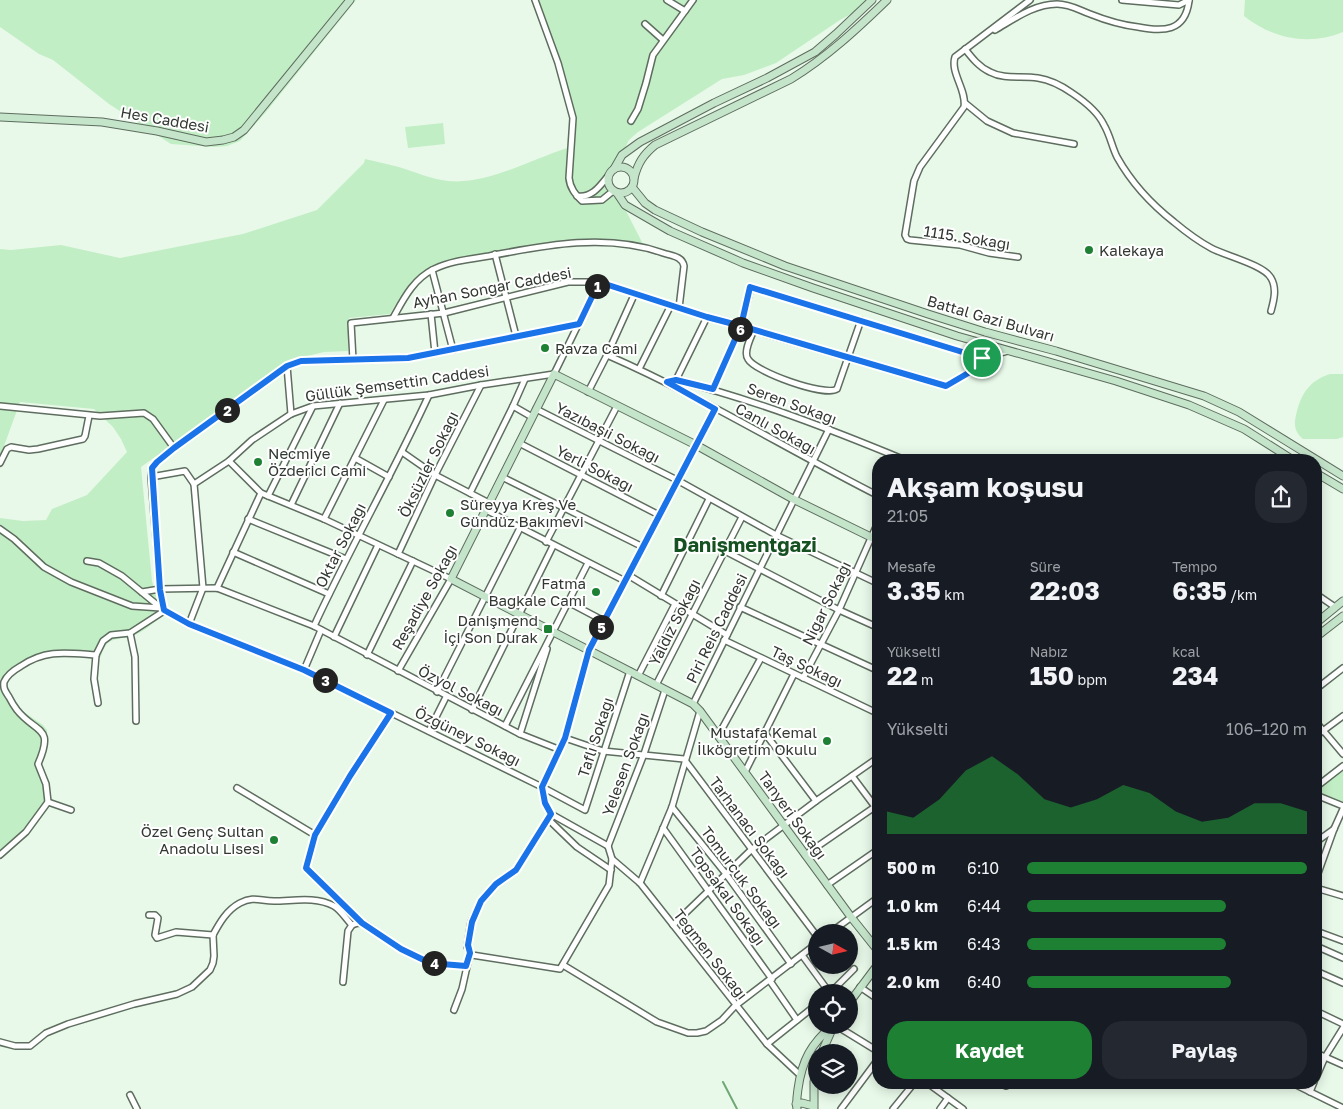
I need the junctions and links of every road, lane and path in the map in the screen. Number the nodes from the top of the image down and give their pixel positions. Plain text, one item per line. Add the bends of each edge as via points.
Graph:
1 (350, 0) edge
2 (535, 0) edge
3 (667, 0) edge
4 (693, 0) edge
5 (872, 0) edge
6 (887, 0) edge
7 (1030, 0) edge
8 (1122, 0) edge
9 (1189, 0) edge
10 (685, 11) junction
11 (646, 24) dead end
12 (984, 36) junction
13 (663, 40) junction
14 (964, 49) junction
15 (965, 102) junction
16 (0, 117) edge
17 (631, 121) dead end
18 (1074, 144) dead end
19 (614, 168) junction
20 (608, 176) junction
21 (634, 178) junction
22 (632, 187) junction
23 (615, 192) junction
24 (577, 196) junction
25 (495, 254) junction
26 (1018, 258) dead end
27 (432, 270) junction
28 (599, 282) junction
29 (634, 294) junction
30 (506, 297) junction
31 (671, 305) junction
32 (679, 308) junction
33 (1272, 311) dead end
34 (444, 313) junction
35 (431, 314) junction
36 (707, 317) junction
37 (393, 318) junction
38 (861, 320) junction
39 (579, 324) junction
40 (741, 326) junction
41 (754, 330) junction
42 (516, 336) junction
43 (453, 350) junction
44 (1008, 350) junction
45 (435, 353) junction
46 (607, 355) junction
47 (847, 358) junction
48 (982, 358) junction
49 (353, 360) junction
50 (287, 366) junction
51 (639, 369) junction
52 (554, 374) junction
53 (525, 379) junction
54 (676, 380) junction
55 (667, 382) junction
56 (480, 385) junction
57 (713, 389) junction
58 (588, 392) junction
59 (430, 395) junction
60 (384, 400) junction
61 (340, 403) junction
62 (0, 406) edge
63 (313, 406) junction
64 (513, 406) junction
65 (617, 406) junction
66 (536, 409) junction
67 (715, 409) junction
68 (292, 414) junction
69 (89, 416) junction
70 (532, 417) junction
71 (829, 429) junction
72 (598, 441) junction
73 (519, 443) junction
74 (696, 445) junction
75 (174, 448) junction
76 (402, 452) junction
77 (890, 454) edge
78 (1284, 454) edge
79 (1307, 454) edge
80 (355, 458) junction
81 (229, 461) junction
82 (812, 462) junction
83 (0, 463) edge
84 (1322, 463) edge
85 (582, 474) junction
86 (435, 475) junction
87 (1343, 476) edge
88 (151, 477) junction
89 (389, 477) junction
90 (502, 477) junction
91 (1322, 477) edge
92 (677, 480) junction
93 (194, 484) junction
94 (1343, 489) edge
95 (872, 492) edge
96 (262, 493) junction
97 (470, 493) junction
98 (268, 496) junction
99 (709, 499) junction
100 (793, 499) junction
101 (489, 502) junction
102 (291, 505) junction
103 (564, 508) junction
104 (486, 510) junction
105 (659, 515) junction
106 (742, 517) junction
107 (248, 519) junction
108 (324, 519) junction
109 (520, 528) junction
110 (0, 529) edge
111 (358, 535) junction
112 (776, 535) junction
113 (871, 537) joint
114 (546, 542) junction
115 (378, 544) junction
116 (553, 546) junction
117 (643, 547) junction
118 (725, 551) junction
119 (232, 552) junction
120 (398, 554) junction
121 (346, 559) junction
122 (87, 561) dead end
123 (413, 561) junction
124 (588, 563) junction
125 (759, 569) junction
126 (855, 574) junction
127 (628, 576) junction
128 (450, 579) junction
129 (625, 581) junction
130 (872, 581) edge
131 (203, 588) junction
132 (217, 588) junction
133 (160, 590) junction
134 (142, 592) junction
135 (329, 594) junction
136 (661, 596) junction
137 (485, 597) junction
138 (1322, 598) edge
139 (1343, 601) edge
140 (568, 602) junction
141 (675, 604) junction
142 (740, 607) junction
143 (1335, 608) junction
144 (163, 610) junction
145 (839, 610) junction
146 (691, 614) junction
147 (520, 615) junction
148 (1343, 616) edge
149 (1322, 618) edge
150 (604, 621) junction
151 (189, 624) junction
152 (872, 625) edge
153 (314, 626) junction
154 (321, 630) junction
155 (551, 631) junction
156 (1322, 632) edge
157 (130, 633) junction
158 (334, 637) junction
159 (725, 638) junction
160 (820, 644) junction
161 (589, 650) junction
162 (96, 655) junction
163 (367, 655) junction
164 (761, 658) junction
165 (872, 668) edge
166 (1343, 668) edge
167 (304, 670) junction
168 (630, 671) junction
169 (398, 672) junction
170 (794, 674) junction
171 (638, 676) junction
172 (803, 678) junction
173 (1322, 684) edge
174 (656, 685) junction
175 (665, 690) junction
176 (437, 692) junction
177 (446, 697) junction
178 (98, 703) dead end
179 (692, 704) junction
180 (472, 710) junction
181 (700, 711) junction
182 (872, 711) edge
183 (391, 713) junction
184 (1343, 716) edge
185 (136, 721) dead end
186 (505, 726) junction
187 (1323, 731) joint
188 (429, 732) junction
189 (764, 732) junction
190 (520, 734) junction
191 (718, 736) junction
192 (565, 738) junction
193 (558, 749) junction
194 (603, 751) junction
195 (644, 754) junction
196 (1343, 754) edge
197 (684, 759) junction
198 (872, 762) edge
199 (1343, 766) edge
200 (745, 772) junction
201 (852, 776) junction
202 (1322, 782) edge
203 (542, 787) junction
204 (237, 788) dead end
205 (1322, 798) edge
206 (872, 799) edge
207 (816, 801) junction
208 (48, 802) junction
209 (672, 807) junction
210 (1343, 807) edge
211 (872, 808) edge
212 (71, 810) dead end
213 (585, 810) joint
214 (551, 814) junction
215 (548, 819) junction
216 (784, 826) junction
217 (663, 828) junction
218 (1334, 829) junction
219 (315, 835) junction
220 (1322, 838) edge
221 (608, 846) junction
222 (751, 850) junction
223 (872, 854) edge
224 (0, 855) edge
225 (805, 855) junction
226 (612, 859) junction
227 (1322, 862) edge
228 (611, 870) junction
229 (726, 874) junction
230 (640, 883) junction
231 (827, 885) junction
232 (709, 890) junction
233 (1322, 890) edge
234 (1343, 896) edge
235 (872, 902) edge
236 (149, 915) dead end
237 (851, 917) junction
238 (362, 923) junction
239 (842, 924) edge
240 (673, 925) junction
241 (808, 925) edge
242 (352, 926) junction
243 (1322, 933) edge
244 (214, 935) junction
245 (1343, 941) edge
246 (872, 943) edge
247 (1322, 949) edge
248 (808, 951) edge
249 (470, 953) junction
250 (802, 956) junction
251 (1343, 958) edge
252 (791, 964) junction
253 (563, 965) junction
254 (466, 966) junction
255 (872, 972) edge
256 (849, 974) edge
257 (1322, 974) edge
258 (771, 980) junction
259 (344, 982) dead end
260 (824, 984) edge
261 (838, 984) edge
262 (1343, 984) edge
263 (860, 987) junction
264 (858, 990) edge
265 (872, 995) edge
266 (735, 1006) junction
267 (454, 1010) dead end
268 (808, 1011) edge
269 (1322, 1014) edge
270 (797, 1020) junction
271 (1343, 1024) edge
272 (1343, 1028) edge
273 (823, 1034) edge
274 (849, 1034) edge
275 (0, 1042) edge
276 (766, 1044) junction
277 (872, 1048) edge
278 (1322, 1055) edge
279 (1326, 1057) junction
280 (1322, 1065) edge
281 (1343, 1065) edge
282 (872, 1067) edge
283 (800, 1075) junction
284 (909, 1089) edge
285 (936, 1089) edge
286 (1304, 1089) edge
287 (1311, 1089) edge
288 (1310, 1092) junction
289 (814, 1094) edge
290 (130, 1096) dead end
291 (948, 1098) junction
292 (797, 1106) edge
293 (814, 1108) edge
294 (1343, 1108) edge
295 (137, 1109) edge
296 (841, 1109) edge
297 (893, 1109) edge
298 (940, 1109) edge
299 (963, 1109) edge

1 - 16 street, Hes Caddesi via 244,130 223,140 206,142 102,122
2 - 24 street via 558,63 573,118 569,178
3 - 10 street
4 - 10 street
5 - 19 street via 814,52 640,142 622,155
6 - 21 street via 843,42 808,68 655,145 639,163
7 - 12 street
8 - 9 street via 1179,5
9 - 12 street via 1184,18 1165,30 1122,25 1074,6 1057,4 1033,8
10 - 13 street
11 - 13 street
12 - 14 street
13 - 17 street via 653,55 644,92
14 - 15 street via 955,57 954,63
14 - 33 street via 990,73 1037,78 1058,84 1074,94 1100,118 1118,157 1144,195 1158,209 1193,238 1267,272 1274,285
15 - 18 street via 987,121 1013,133
15 - 26 street, 1115. Sokağı via 920,167 914,181 906,236 910,240 960,245
19 - 20 street
19 - 21 street via 630,170
20 - 23 street via 608,184
20 - 24 street via 593,193
21 - 22 street
22 - 23 street via 626,192
22 - 79 street, Battal Gazi Bulvarı via 655,210 785,266 985,332 1204,396 1239,412
23 - 24 street via 591,202 582,201
23 - 44 street, Battal Gazi Bulvarı via 625,205 670,231 743,263 898,317
25 - 27 street via 452,262
25 - 30 street
25 - 32 street via 574,242 653,249 683,261
27 - 34 street
27 - 37 street via 417,281
28 - 29 street, Ayhan Songar Caddesi
28 - 30 street, Ayhan Songar Caddesi via 568,282
28 - 39 street
29 - 31 street, Ayhan Songar Caddesi
29 - 46 street
30 - 34 street, Ayhan Songar Caddesi
30 - 42 street
31 - 32 street, Ayhan Songar Caddesi
31 - 51 street
32 - 36 street, Ayhan Songar Caddesi
34 - 35 street, Ayhan Songar Caddesi
34 - 43 street
35 - 37 street, Ayhan Songar Caddesi
35 - 45 street
36 - 40 street, Ayhan Songar Caddesi
36 - 54 street
37 - 49 street, Ayhan Songar Caddesi via 351,323
38 - 40 street via 750,287
38 - 47 street
38 - 48 street
39 - 42 street
39 - 52 street
40 - 41 street, Ayhan Songar Caddesi
40 - 57 street
41 - 47 street, Ayhan Songar Caddesi
41 - 47 street via 746,353 749,362 796,384 836,391
42 - 43 street
43 - 45 street
44 - 48 street, Ayhan Songar Caddesi
44 - 78 street, Battal Gazi Bulvarı via 1189,405 1244,429
45 - 49 street via 408,358
46 - 51 street, Canlı Sokağı
46 - 58 street
47 - 48 street, Ayhan Songar Caddesi via 946,386 970,372
49 - 50 street via 301,361
50 - 68 street
50 - 75 street
51 - 55 street, Canlı Sokağı
52 - 53 street, Güllük Şemsettin Caddesi
52 - 58 street
52 - 66 street, Reşadiye Sokağı
53 - 56 street, Güllük Şemsettin Caddesi
53 - 64 street
54 - 55 street, Seren Sokağı
54 - 57 street, Seren Sokağı
55 - 67 street, Canlı Sokağı
56 - 59 street, Güllük Şemsettin Caddesi
56 - 86 street, Öksüzler Sokağı
57 - 71 street, Seren Sokağı
58 - 65 street
59 - 60 street, Güllük Şemsettin Caddesi
59 - 76 street, Oktar Sokağı
60 - 61 street, Güllük Şemsettin Caddesi
60 - 80 street
61 - 63 street, Güllük Şemsettin Caddesi
61 - 102 street
62 - 69 street
63 - 68 street, Güllük Şemsettin Caddesi
63 - 98 street
64 - 70 street
64 - 97 street
65 - 72 street
65 - 74 street
66 - 70 street, Reşadiye Sokağı
66 - 72 street, Yazıbaşıi Sokağı
67 - 74 street
67 - 82 street, Canlı Sokağı
68 - 81 street, Güllük Şemsettin Caddesi via 252,440
69 - 75 street via 147,414
69 - 83 street via 83,439 29,450 11,447
70 - 73 street, Reşadiye Sokağı
71 - 77 street, Seren Sokağı
71 - 82 street, Piri Reis Caddesi
72 - 85 street
72 - 92 street, Yazıbaşıi Sokağı
73 - 85 street, Yerli Sokağı
73 - 90 street, Reşadiye Sokağı
74 - 92 street
74 - 100 street
75 - 88 street via 152,468
76 - 86 street
76 - 89 street, Oktar Sokağı
80 - 89 street
80 - 108 street
81 - 93 street, Güllük Şemsettin Caddesi
81 - 96 street
82 - 95 street, Canlı Sokağı
82 - 100 street, Piri Reis Caddesi
84 - 87 street, Battal Gazi Bulvarı
85 - 103 street
85 - 105 street, Yerli Sokağı
86 - 97 street
86 - 120 street, Öksüzler Sokağı
88 - 93 street via 185,471
88 - 133 street
89 - 111 street, Oktar Sokağı
90 - 101 street, Reşadiye Sokağı
90 - 103 street
91 - 94 street
92 - 99 street, Yazıbaşıi Sokağı
92 - 105 street
93 - 131 street
96 - 98 street
96 - 107 street
97 - 101 street
98 - 102 street
99 - 106 street, Yazıbaşıi Sokağı
99 - 136 street
100 - 112 street, Piri Reis Caddesi
100 - 113 street
101 - 104 street, Reşadiye Sokağı
102 - 108 street
103 - 114 street
103 - 117 street
104 - 109 street
104 - 128 street, Reşadiye Sokağı
105 - 117 street
106 - 112 street, Yazıbaşıi Sokağı
106 - 118 street, Yaldız Sokağı
107 - 119 street
107 - 121 street
108 - 111 street
109 - 114 street
109 - 137 street
110 - 144 street via 44,567 71,582 132,606
111 - 115 street
111 - 121 street, Oktar Sokağı
112 - 125 street, Piri Reis Caddesi
112 - 126 street, Yazıbaşıi Sokağı
113 - 126 street, Nigar Sokağı
114 - 116 street
115 - 120 street
115 - 158 street
116 - 124 street
116 - 147 street
117 - 127 street
118 - 125 street
118 - 146 street, Yaldız Sokağı
119 - 132 street
119 - 135 street
120 - 123 street
121 - 135 street, Oktar Sokağı
122 - 134 street via 100,563
123 - 128 street
123 - 163 street
124 - 129 street
124 - 140 street
125 - 142 street, Piri Reis Caddesi
125 - 145 street
126 - 130 street, Yazıbaşıi Sokağı
126 - 145 street, Nigar Sokağı
127 - 129 street
127 - 136 street, Taş Sokağı
128 - 137 street, Tanyeri Sokağı
128 - 169 street, Reşadiye Sokağı
129 - 150 street
131 - 132 street
131 - 133 street
131 - 151 street
132 - 153 street, Özyol Sokağı
133 - 134 street
133 - 144 street
134 - 144 street
135 - 153 street, Oktar Sokağı
136 - 141 street, Taş Sokağı
137 - 147 street, Tanyeri Sokağı
137 - 176 street
138 - 143 street
139 - 143 street
140 - 150 street
140 - 155 street
141 - 146 street, Taş Sokağı
141 - 171 street
142 - 159 street, Piri Reis Caddesi
142 - 160 street
143 - 149 street
144 - 151 street, Özgüney Sokağı
144 - 157 street
145 - 152 street
145 - 160 street, Nigar Sokağı
146 - 159 street, Taş Sokağı
146 - 174 street, Yaldız Sokağı
147 - 155 street, Tanyeri Sokağı
147 - 180 street
148 - 156 street
150 - 161 street
151 - 167 street, Özgüney Sokağı
153 - 154 street, Özyol Sokağı
154 - 158 street, Özyol Sokağı
154 - 167 street
155 - 161 street, Tanyeri Sokağı
155 - 186 street
155 - 190 street
157 - 162 street via 108,636
157 - 185 street via 136,657
158 - 163 street, Özyol Sokağı
159 - 164 street, Taş Sokağı
159 - 179 street, Piri Reis Caddesi
160 - 165 street
160 - 172 street, Nigar Sokağı
161 - 168 street, Tanyeri Sokağı
161 - 192 street
162 - 178 street via 94,679
162 - 208 street via 47,654 16,669 4,682 4,690 18,711 44,737 38,764 46,784
163 - 169 street, Özyol Sokağı
164 - 170 street, Taş Sokağı
164 - 191 street
166 - 173 street
167 - 183 street, Özgüney Sokağı
168 - 171 street, Tanyeri Sokağı
168 - 194 street, Taflı Sokağı
169 - 176 street, Özyol Sokağı
170 - 172 street, Taş Sokağı
170 - 189 street
171 - 174 street, Tanyeri Sokağı
172 - 182 street, Taş Sokağı
174 - 175 street, Tanyeri Sokağı
175 - 179 street, Tanyeri Sokağı
175 - 195 street, Yelesen Sokağı
176 - 177 street, Özyol Sokağı
177 - 180 street, Özyol Sokağı
177 - 188 street
179 - 181 street, Tanyeri Sokağı
180 - 186 street, Özyol Sokağı
181 - 191 street, Tanyeri Sokağı
181 - 197 street
183 - 188 street, Özgüney Sokağı
183 - 219 street
184 - 187 street
186 - 190 street, Özyol Sokağı
187 - 196 street
188 - 203 street, Özgüney Sokağı
189 - 200 street
189 - 207 street
190 - 193 street, Özyol Sokağı
191 - 200 street, Tanyeri Sokağı
192 - 193 street
192 - 194 street
193 - 203 street
194 - 195 street
194 - 213 street, Taflı Sokağı
195 - 197 street
195 - 221 street, Yelesen Sokağı
197 - 209 street
197 - 222 street, Tarhanacı Sokağı
198 - 201 street
199 - 202 street
200 - 216 street, Tanyeri Sokağı
201 - 206 street
201 - 207 street
203 - 213 street, Özgüney Sokağı
203 - 214 street
204 - 219 street
205 - 210 street
207 - 216 street
208 - 212 street
208 - 224 street via 26,832
209 - 217 street
209 - 229 street, Tomurcuk Sokağı
210 - 218 street
211 - 225 street
214 - 215 street
214 - 221 street
215 - 228 street via 577,847
215 - 249 street via 516,870 496,884 481,901 472,922 468,945
216 - 222 street
216 - 225 street, Tanyeri Sokağı
217 - 230 street
217 - 232 street, Topsakal Sokağı
218 - 220 street
218 - 227 street
219 - 238 street via 306,868
221 - 226 street
222 - 229 street
222 - 241 street, Tarhanacı Sokağı
223 - 231 street
225 - 231 street, Tanyeri Sokağı
226 - 228 street
226 - 230 street, Teğmen Sokağı
228 - 253 street via 610,885
229 - 232 street
229 - 252 street, Tomurcuk Sokağı
230 - 240 street, Teğmen Sokağı
231 - 237 street, Tanyeri Sokağı
232 - 240 street
232 - 258 street, Topsakal Sokağı
233 - 234 street
235 - 237 street
236 - 244 street via 155,914 158,918 157,938 176,932
237 - 239 street
237 - 246 street, Tanyeri Sokağı
238 - 242 street
238 - 254 street via 401,949 430,963
240 - 266 street, Teğmen Sokağı
242 - 244 street via 332,904 304,898 271,901 261,898 240,903 229,911
242 - 259 street via 348,931
243 - 245 street
244 - 275 street via 213,963 192,987 68,1024 46,1033 30,1046
247 - 251 street
248 - 250 street
249 - 253 street via 560,969
249 - 254 street
250 - 252 street
250 - 260 street
252 - 258 street
253 - 266 street via 657,1022 688,1033 706,1031
254 - 267 street
255 - 263 street
256 - 261 street
257 - 262 street
258 - 266 street
258 - 270 street, Topsakal Sokağı
263 - 264 street
263 - 265 street
266 - 276 street, Teğmen Sokağı
268 - 270 street
269 - 271 street
270 - 276 street
272 - 279 street
273 - 283 street via 807,1055
274 - 277 street
276 - 283 street, Teğmen Sokağı
278 - 279 street
279 - 280 street
279 - 281 street
282 - 296 street
283 - 292 street
284 - 297 street
285 - 291 street
286 - 288 street
287 - 288 street
288 - 294 street
289 - 293 street
290 - 295 street
291 - 298 street
291 - 299 street
292 - 293 street via 802,1103

